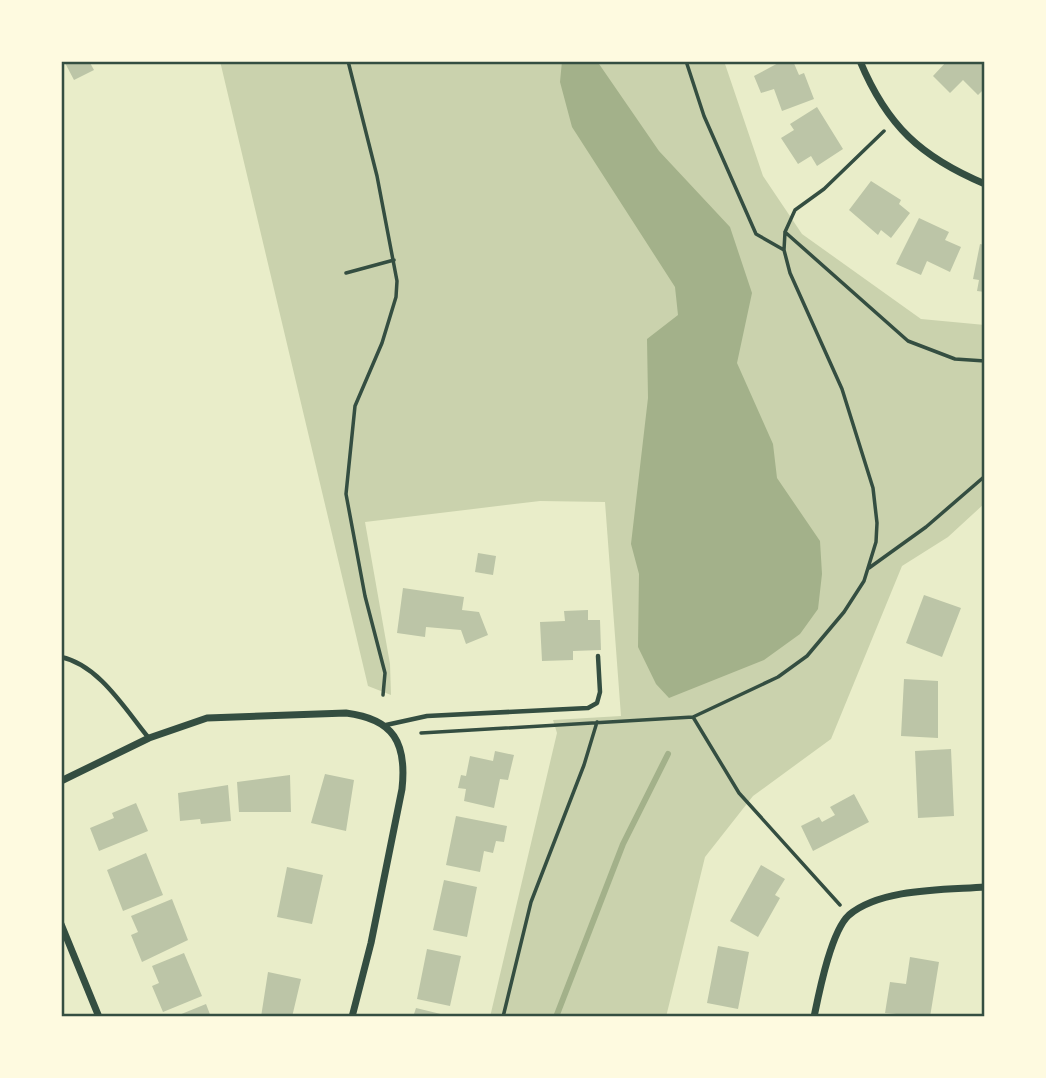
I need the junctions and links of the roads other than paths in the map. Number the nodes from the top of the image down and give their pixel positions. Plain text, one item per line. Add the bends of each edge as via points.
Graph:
1 (860, 61) edge
2 (985, 184) edge
3 (598, 656) dead end
4 (61, 657) edge
5 (386, 725) junction
6 (149, 738) junction
7 (61, 781) edge
8 (985, 887) edge
9 (61, 924) edge
10 (99, 1017) edge
11 (352, 1017) edge
12 (814, 1017) edge

1 - 2 street via 875,97 894,122 922,149
3 - 5 lane via 600,692 597,702 588,708 427,716
4 - 6 lane via 76,660 110,690
5 - 6 street via 346,713 206,718
5 - 11 street via 399,743 405,764
6 - 7 street
8 - 12 street via 889,895 848,916 825,964
9 - 10 street

